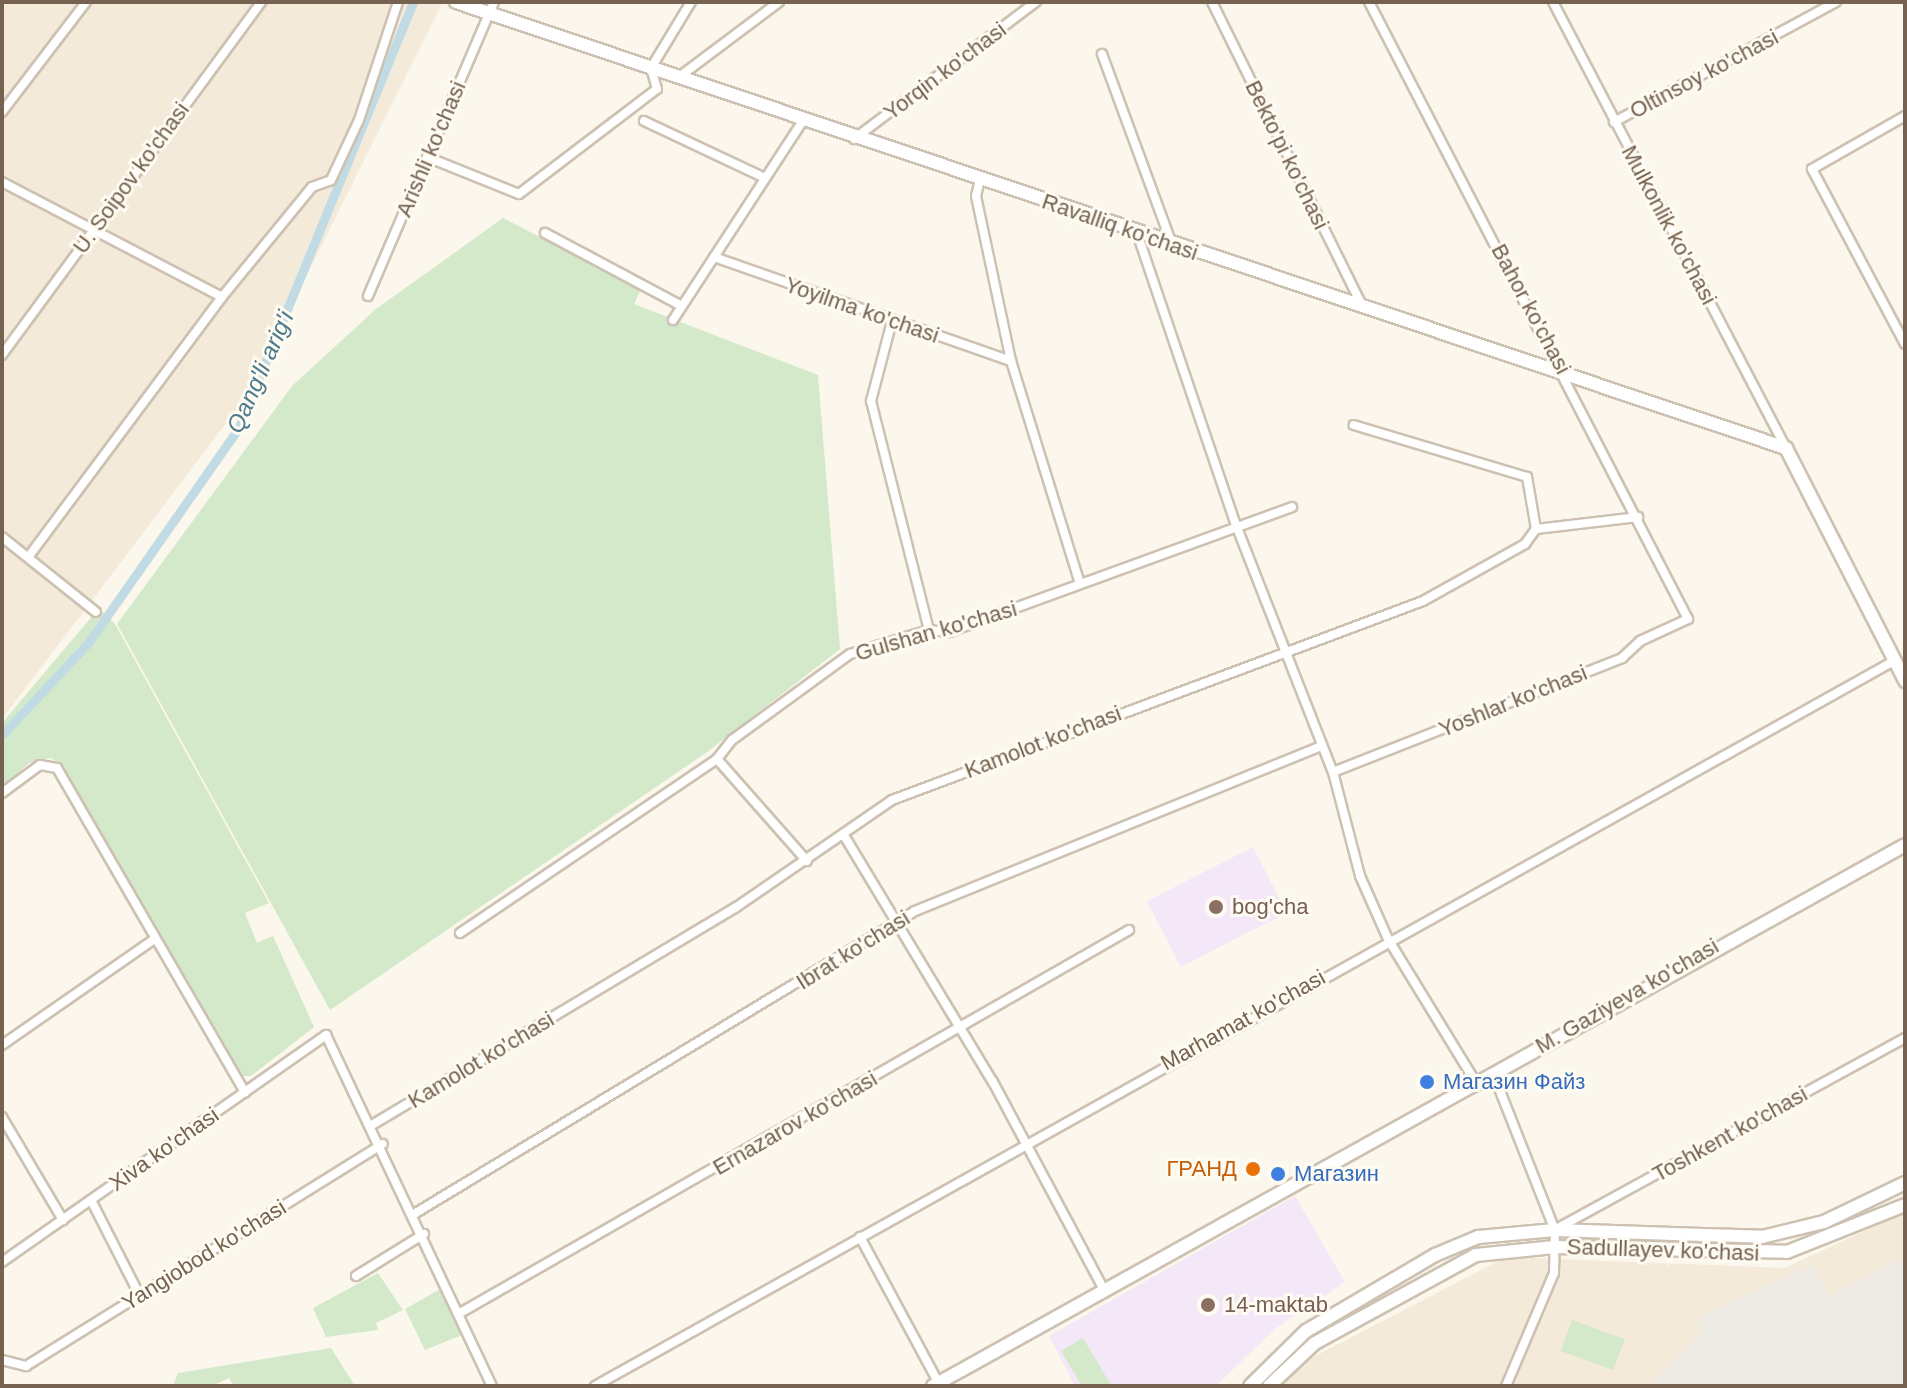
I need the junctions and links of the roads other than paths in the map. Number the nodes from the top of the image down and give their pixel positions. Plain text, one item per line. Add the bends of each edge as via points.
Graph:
1 (86, 2) edge
2 (261, 2) edge
3 (398, 2) edge
4 (456, 2) edge
5 (691, 2) edge
6 (779, 2) edge
7 (1036, 2) edge
8 (1212, 2) edge
9 (1369, 2) edge
10 (1553, 2) edge
11 (1836, 2) edge
12 (491, 8) edge
13 (1102, 54) dead end
14 (651, 68) junction
15 (679, 77) junction
16 (2, 112) edge
17 (804, 119) junction
18 (1904, 120) edge
19 (644, 121) dead end
20 (1614, 122) junction
21 (854, 139) junction
22 (427, 157) junction
23 (765, 178) junction
24 (980, 179) junction
25 (2, 182) edge
26 (96, 227) junction
27 (545, 233) dead end
28 (1137, 233) junction
29 (1172, 244) junction
30 (714, 257) junction
31 (368, 296) dead end
32 (222, 297) junction
33 (682, 306) junction
34 (1362, 308) junction
35 (673, 320) dead end
36 (892, 321) junction
37 (1905, 344) edge
38 (2, 355) edge
39 (1011, 361) junction
40 (1566, 376) junction
41 (1354, 425) dead end
42 (1786, 448) junction
43 (1292, 507) dead end
44 (1638, 517) junction
45 (1236, 525) junction
46 (1536, 529) junction
47 (2, 537) edge
48 (28, 557) junction
49 (1080, 584) junction
50 (96, 612) dead end
51 (1688, 619) joint
52 (929, 630) junction
53 (1285, 649) junction
54 (1894, 661) junction
55 (1905, 681) edge
56 (1322, 746) junction
57 (717, 759) junction
58 (1333, 772) junction
59 (2, 793) edge
60 (845, 837) junction
61 (1905, 845) edge
62 (807, 861) junction
63 (896, 925) junction
64 (1129, 930) dead end
65 (460, 933) dead end
66 (1388, 939) junction
67 (153, 940) junction
68 (959, 1029) junction
69 (1905, 1038) edge
70 (2, 1045) edge
71 (1492, 1072) junction
72 (1475, 1081) junction
73 (245, 1092) junction
74 (2, 1117) edge
75 (372, 1125) junction
76 (1024, 1142) junction
77 (382, 1144) junction
78 (1905, 1183) edge
79 (91, 1200) junction
80 (1905, 1205) edge
81 (414, 1214) junction
82 (63, 1220) junction
83 (1555, 1230) junction
84 (424, 1234) junction
85 (860, 1237) junction
86 (1555, 1247) junction
87 (2, 1262) edge
88 (356, 1276) dead end
89 (1103, 1288) junction
90 (140, 1296) junction
91 (460, 1313) junction
92 (2, 1360) edge
93 (937, 1385) edge
94 (492, 1386) edge
95 (595, 1386) edge
96 (1250, 1386) edge
97 (1269, 1386) edge
98 (1506, 1386) edge

1 - 16 street
2 - 26 street, U. Soipov ko'chasi
3 - 32 street via 359,120 331,180 312,187
4 - 12 street, Ravalliq ko'chasi
5 - 14 street
6 - 15 street
7 - 21 street, Yorqin ko'chasi
8 - 34 street, Bekto'pi ko'chasi
9 - 40 street, Bahor ko'chasi
10 - 20 street, Mulkonlik ko'chasi
11 - 20 street, Oltinsoy ko'chasi
12 - 14 street, Ravalliq ko'chasi
12 - 22 street, Arishli ko'chasi
13 - 29 street
14 - 15 street, Ravalliq ko'chasi
14 - 22 street via 657,89 519,194
15 - 17 street, Ravalliq ko'chasi
17 - 21 street, Ravalliq ko'chasi
17 - 23 street
18 - 37 street via 1815,163 1813,172
19 - 23 street
20 - 42 street, Mulkonlik ko'chasi
21 - 24 street, Ravalliq ko'chasi
22 - 31 street, Arishli ko'chasi
23 - 30 street
24 - 28 street, Ravalliq ko'chasi
24 - 39 street via 976,196
25 - 26 street
26 - 32 street
26 - 38 street, U. Soipov ko'chasi
27 - 33 street
28 - 29 street, Ravalliq ko'chasi
28 - 45 street
29 - 34 street, Ravalliq ko'chasi
30 - 33 street
30 - 36 street, Yoyilma ko'chasi
32 - 48 street via 115,448
33 - 35 street
34 - 40 street, Ravalliq ko'chasi
36 - 39 street, Yoyilma ko'chasi
36 - 52 street via 871,401
39 - 49 street
40 - 42 street, Ravalliq ko'chasi
40 - 44 street, Bahor ko'chasi
41 - 46 street via 1527,477
42 - 54 street
43 - 45 street, Gulshan ko'chasi
44 - 46 street
44 - 51 street, Bahor ko'chasi
45 - 49 street, Gulshan ko'chasi
45 - 53 street
46 - 53 street, Kamolot ko'chasi via 1525,544 1423,601
47 - 48 street
48 - 50 street
49 - 52 street, Gulshan ko'chasi via 949,632
51 - 58 street, Yoshlar ko'chasi via 1640,641 1622,658
52 - 57 street, Gulshan ko'chasi via 850,654 732,740
53 - 56 street
53 - 60 street, Kamolot ko'chasi via 892,800
54 - 55 street
54 - 66 street, Marhamat ko'chasi
56 - 58 street
56 - 63 street, Ibrat ko'chasi via 915,911
57 - 62 street
57 - 65 street, Gulshan ko'chasi
58 - 66 street via 1360,876
59 - 67 street via 40,765 57,768
60 - 62 street, Kamolot ko'chasi
60 - 63 street
61 - 71 street, M. Gaziyeva ko'chasi
62 - 75 street, Kamolot ko'chasi
63 - 68 street
63 - 81 street, Ibrat ko'chasi
64 - 68 street, Ernazarov ko'chasi
66 - 72 street
66 - 76 street, Marhamat ko'chasi
67 - 70 street
67 - 73 street
68 - 76 street
68 - 91 street, Ernazarov ko'chasi
69 - 83 street, Toshkent ko'chasi
71 - 72 street, M. Gaziyeva ko'chasi
71 - 83 street
72 - 89 street, M. Gaziyeva ko'chasi
73 - 75 street, Xiva ko'chasi via 326,1035
73 - 79 street, Xiva ko'chasi
74 - 82 street
75 - 77 street
76 - 85 street, Marhamat ko'chasi
76 - 89 street
77 - 81 street
77 - 90 street, Yangiobod ko'chasi
78 - 83 street, Sadullayev ko'chasi via 1824,1222 1762,1237
79 - 82 street, Xiva ko'chasi
79 - 90 street
80 - 86 street, Sadullayev ko'chasi via 1787,1252
81 - 84 street
82 - 87 street, Xiva ko'chasi
83 - 86 street
83 - 96 street, Sadullayev ko'chasi via 1494,1233 1448,1248 1306,1331
84 - 88 street
84 - 91 street
85 - 93 street
85 - 95 street, Marhamat ko'chasi
86 - 97 street, Sadullayev ko'chasi via 1507,1248 1461,1261 1315,1343
86 - 98 street via 1554,1273
89 - 93 street, M. Gaziyeva ko'chasi
90 - 92 street, Yangiobod ko'chasi via 26,1366
91 - 94 street

